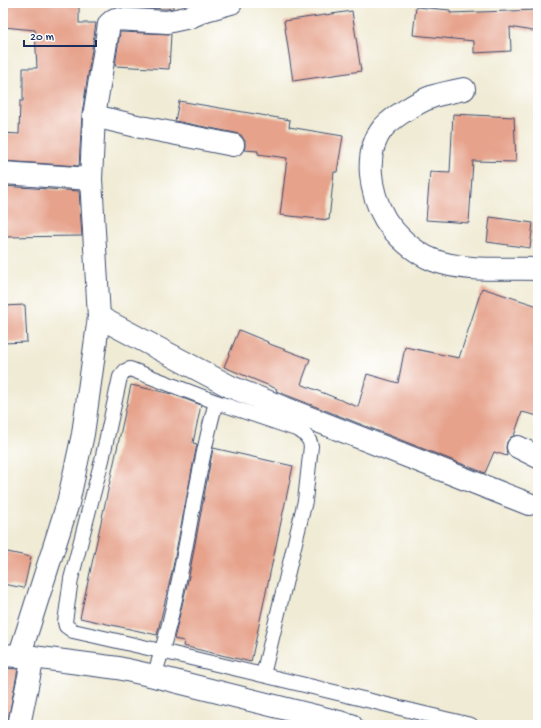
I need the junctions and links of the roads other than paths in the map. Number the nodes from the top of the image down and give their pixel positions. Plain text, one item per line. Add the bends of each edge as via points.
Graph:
1 (231, 3) edge
2 (464, 89) dead end
3 (94, 116) junction
4 (233, 145) dead end
5 (3, 173) edge
6 (91, 179) junction
7 (538, 269) edge
8 (99, 317) junction
9 (216, 402) junction
10 (518, 447) dead end
11 (538, 457) edge
12 (529, 504) dead end
13 (162, 651) junction
14 (18, 656) edge
15 (263, 675) junction
16 (154, 676) junction
17 (19, 725) edge
18 (351, 725) edge
19 (471, 725) edge

1 - 3 street via 167,22 115,19 111,21
2 - 7 street via 434,96 416,104 384,128 374,142 371,158 375,196 385,219 398,235 413,249 432,260 467,268
3 - 4 street
3 - 6 street
5 - 6 street
6 - 8 street
8 - 12 street via 231,387
8 - 14 street via 82,434 68,503
9 - 13 lane
9 - 13 lane via 130,369 120,377 102,460 71,579 65,622 70,630
9 - 15 lane via 299,430 308,437 311,446 305,501
10 - 11 street
13 - 15 lane
13 - 16 lane
14 - 16 street via 118,668
14 - 17 street
15 - 19 lane
16 - 18 street

